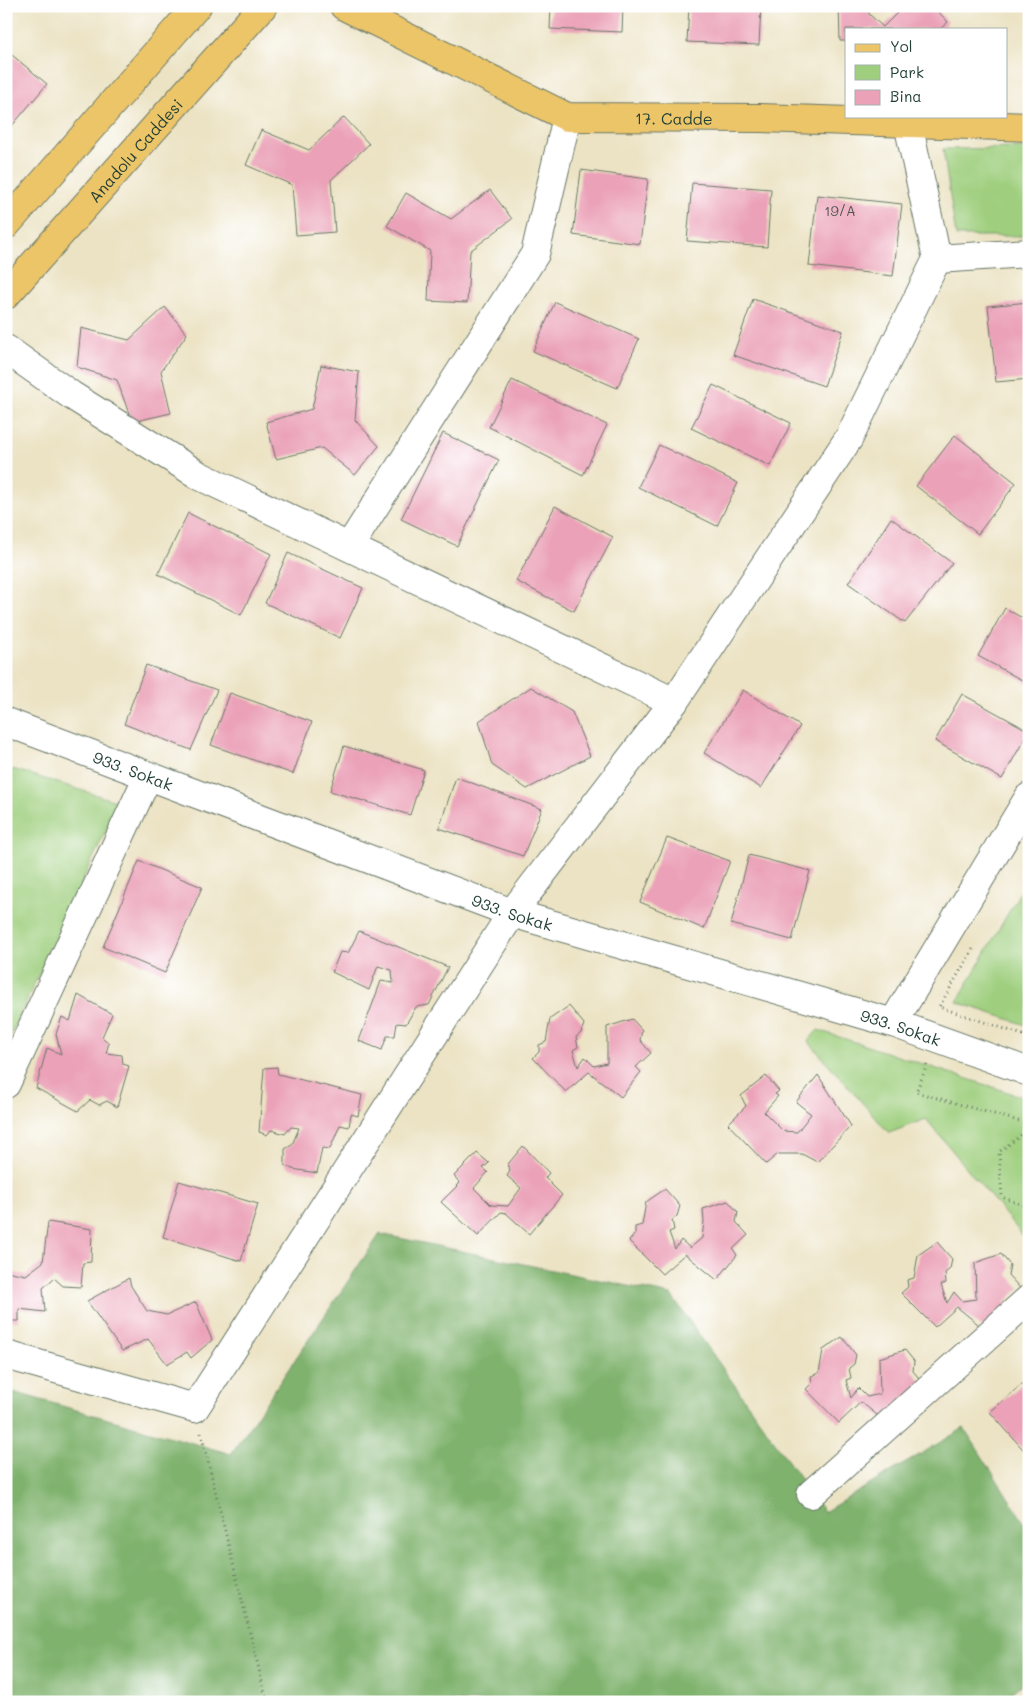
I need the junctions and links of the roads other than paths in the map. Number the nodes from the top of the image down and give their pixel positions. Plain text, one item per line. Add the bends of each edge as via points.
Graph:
1 (197, 6) edge
2 (263, 6) edge
3 (344, 6) edge
4 (567, 117) junction
5 (908, 123) junction
6 (1029, 127) edge
7 (6, 225) edge
8 (1029, 253) edge
9 (937, 259) junction
10 (6, 294) edge
11 (6, 349) edge
12 (349, 547) junction
13 (674, 702) junction
14 (10, 730) edge
15 (148, 776) junction
16 (1029, 797) edge
17 (512, 913) junction
18 (893, 1023) junction
19 (1029, 1072) edge
20 (6, 1084) edge
21 (1029, 1300) edge
22 (6, 1355) edge
23 (811, 1494) dead end

1 - 7 main road
2 - 10 main road, Anadolu Caddesi
3 - 4 main road, 17. Cadde
4 - 5 main road, 17. Cadde
4 - 12 street via 535,254
5 - 6 main road, 17. Cadde
5 - 9 street
8 - 9 street
9 - 13 street via 849,438
11 - 12 street via 71,395 200,476
12 - 13 street
13 - 17 street
14 - 15 street, 933. Sokak
15 - 17 street, 933. Sokak
15 - 20 street
16 - 18 street
17 - 18 street, 933. Sokak
17 - 22 street via 195,1408
18 - 19 street, 933. Sokak
21 - 23 street

